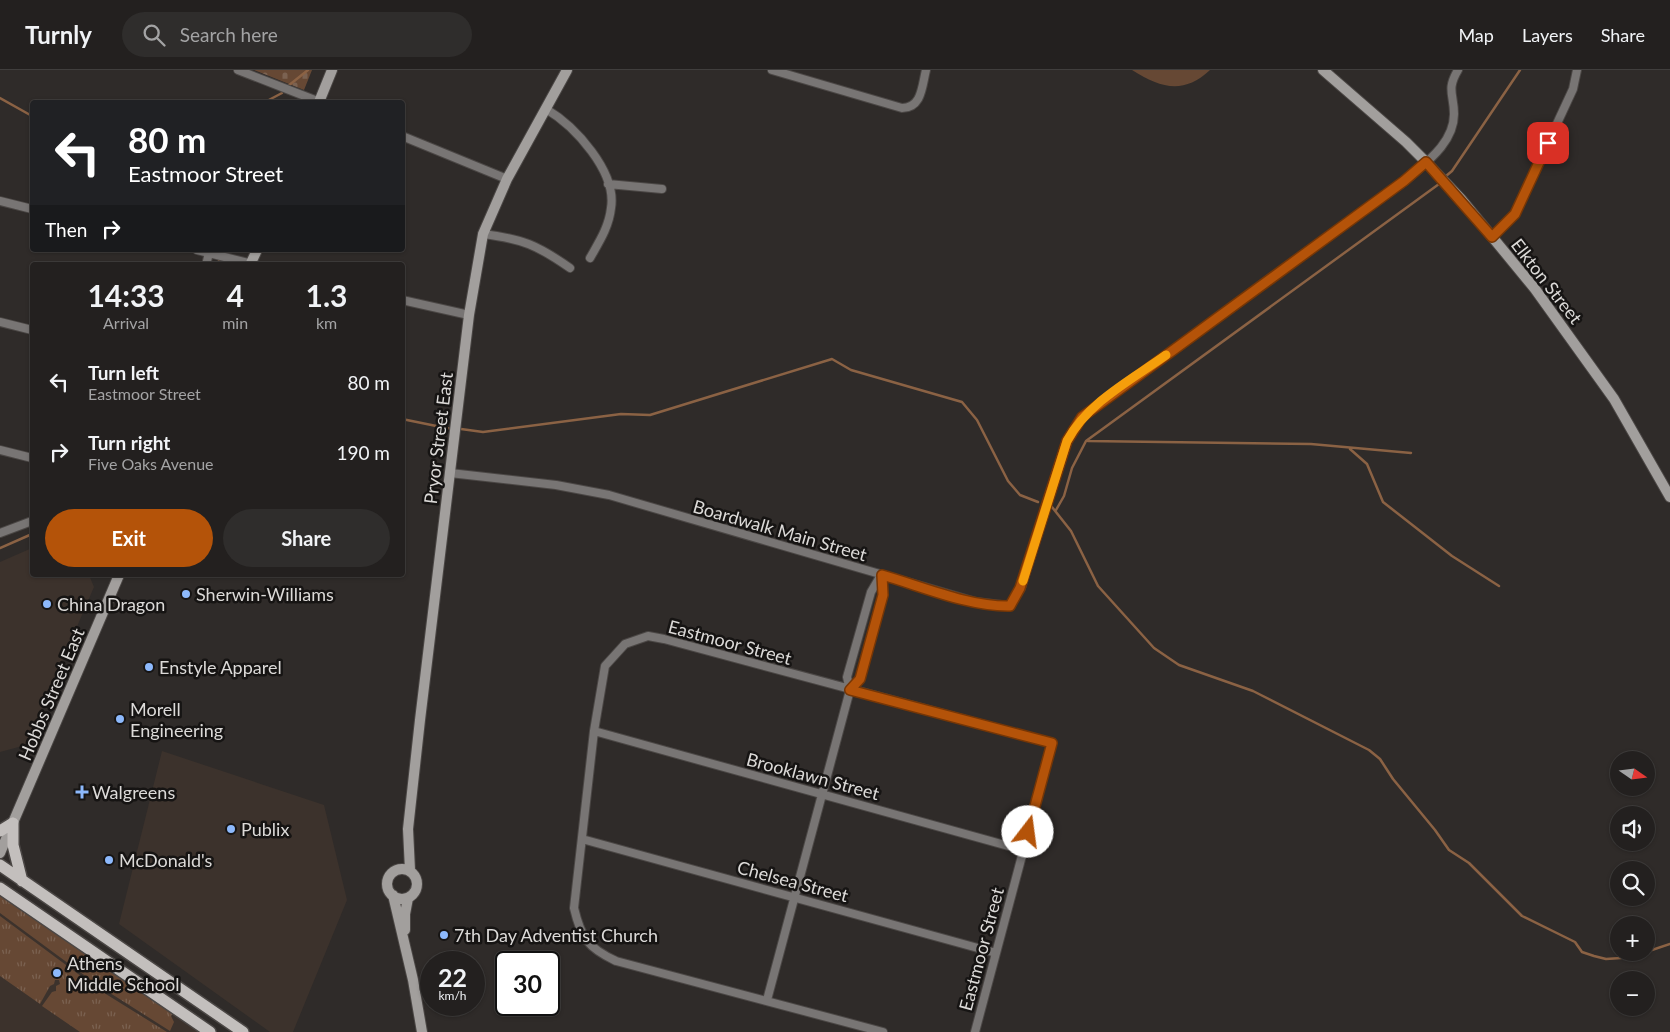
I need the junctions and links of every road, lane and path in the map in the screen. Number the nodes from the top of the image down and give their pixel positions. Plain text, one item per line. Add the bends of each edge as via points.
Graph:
1 (238, 70) edge
2 (332, 70) edge
3 (567, 70) edge
4 (772, 70) edge
5 (926, 70) edge
6 (1323, 70) edge
7 (1458, 70) edge
8 (1578, 70) edge
9 (314, 100) edge
10 (320, 100) edge
11 (546, 109) junction
12 (405, 137) edge
13 (1426, 162) junction
14 (507, 179) junction
15 (608, 184) junction
16 (662, 189) dead end
17 (0, 201) edge
18 (30, 208) edge
19 (483, 234) junction
20 (1492, 237) junction
21 (206, 252) edge
22 (210, 253) junction
23 (590, 258) dead end
24 (207, 262) edge
25 (242, 262) edge
26 (570, 268) dead end
27 (405, 301) edge
28 (469, 315) junction
29 (0, 322) edge
30 (30, 330) edge
31 (0, 450) edge
32 (30, 458) edge
33 (450, 473) junction
34 (1670, 497) edge
35 (30, 522) edge
36 (0, 533) edge
37 (882, 575) junction
38 (118, 577) edge
39 (850, 690) junction
40 (594, 731) junction
41 (821, 794) junction
42 (13, 823) junction
43 (408, 829) junction
44 (0, 831) edge
45 (582, 839) junction
46 (1023, 850) junction
47 (0, 853) edge
48 (0, 866) edge
49 (410, 870) junction
50 (392, 872) junction
51 (22, 881) junction
52 (0, 888) edge
53 (392, 895) junction
54 (794, 897) junction
55 (408, 898) junction
56 (404, 941) junction
57 (996, 953) junction
58 (767, 1000) junction
59 (210, 1032) edge
60 (243, 1032) edge
61 (422, 1032) edge
62 (883, 1032) edge
63 (975, 1032) edge

1 - 9 street
2 - 10 street
3 - 11 street, Pryor Street East
4 - 5 street via 902,108 910,108 917,103
6 - 13 street, Elkton Street
7 - 13 street via 1449,90 1454,115 1451,131
8 - 20 street via 1573,89 1515,214
11 - 14 street, Pryor Street East
11 - 15 street via 581,137 596,156
12 - 14 street
13 - 20 street, Elkton Street
13 - 37 street, Boardwalk Main Street via 1082,417 1067,441 1020,588 1010,606 976,602
14 - 19 street, Pryor Street East
15 - 16 street
15 - 23 street via 612,206 606,230
17 - 18 street
19 - 26 street via 516,238 532,244
19 - 28 street, Pryor Street East
20 - 34 street, Elkton Street via 1535,289 1598,376
21 - 22 street
22 - 24 street
22 - 25 street
27 - 28 street
28 - 33 street, Pryor Street East
29 - 30 street
31 - 32 street
33 - 37 street, Boardwalk Main Street via 556,485 609,495
33 - 43 street, Pryor Street East
35 - 36 street
37 - 39 street via 871,592 847,677
37 - 39 street via 883,595 860,679
38 - 42 street, Hobbs Street East
39 - 40 street, Eastmoor Street via 648,636 625,644 605,666
39 - 41 street
39 - 46 street, Eastmoor Street via 1052,743
40 - 41 street, Brooklawn Street
40 - 45 street, Eastmoor Street
41 - 46 street, Brooklawn Street
41 - 54 street
42 - 44 main road
42 - 47 street, Hobbs Street East
42 - 51 main road via 12,844
43 - 49 street, Pryor Street East
43 - 50 street, Pryor Street East via 400,860
45 - 54 street, Chelsea Street
45 - 58 street, Eastmoor Street via 574,908 578,926 588,943 599,953 616,961
46 - 57 street, Eastmoor Street
48 - 51 main road
49 - 50 street via 401,868
49 - 55 street via 418,885
50 - 53 street via 387,885
51 - 60 main road
52 - 59 main road
53 - 55 street
53 - 56 street
54 - 57 street, Chelsea Street
54 - 58 street
55 - 56 street
56 - 61 street
57 - 63 street, Eastmoor Street
58 - 62 street, Eastmoor Street

